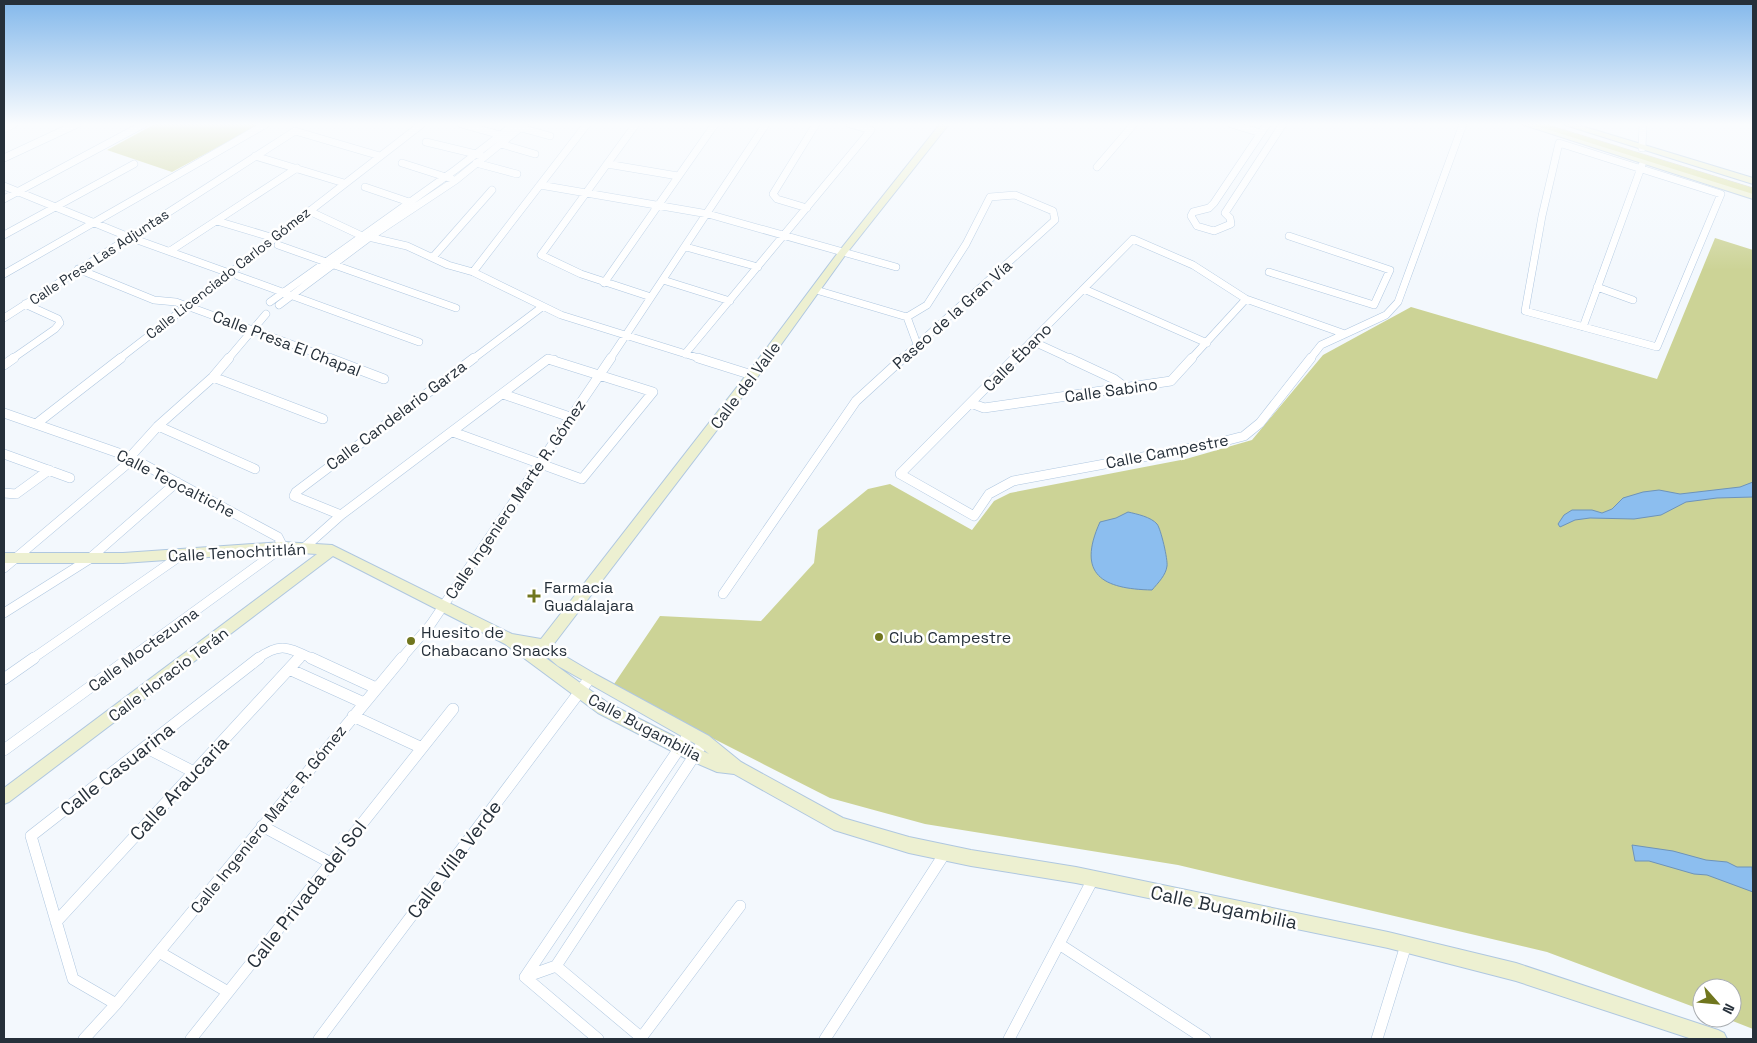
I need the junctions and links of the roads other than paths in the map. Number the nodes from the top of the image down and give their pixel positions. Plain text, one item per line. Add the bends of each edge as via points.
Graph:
1 (52, 173) edge
2 (118, 173) edge
3 (180, 173) edge
4 (229, 173) edge
5 (290, 173) edge
6 (312, 173) edge
7 (358, 173) edge
8 (434, 173) edge
9 (454, 173) edge
10 (465, 173) edge
11 (512, 173) edge
12 (550, 173) edge
13 (601, 173) edge
14 (658, 173) edge
15 (680, 173) edge
16 (735, 173) edge
17 (787, 173) edge
18 (836, 173) edge
19 (906, 173) edge
20 (1234, 173) edge
21 (1251, 173) edge
22 (1445, 173) edge
23 (1552, 173) edge
24 (1638, 173) edge
25 (1662, 173) edge
26 (1669, 173) edge
27 (1705, 173) edge
28 (1709, 173) edge
29 (1715, 173) edge
30 (517, 174) dead end
31 (678, 176) junction
32 (448, 177) junction
33 (456, 180) junction
34 (1753, 181) edge
35 (344, 183) junction
36 (1753, 185) edge
37 (4, 186) edge
38 (540, 186) junction
39 (365, 187) dead end
40 (492, 190) dead end
41 (1753, 191) edge
42 (16, 192) junction
43 (585, 194) junction
44 (1753, 196) edge
45 (4, 199) edge
46 (410, 202) junction
47 (418, 205) junction
48 (658, 206) junction
49 (54, 207) junction
50 (807, 208) junction
51 (1209, 208) junction
52 (310, 211) junction
53 (1225, 213) junction
54 (708, 214) junction
55 (217, 221) junction
56 (92, 223) junction
57 (4, 235) edge
58 (360, 235) junction
59 (784, 236) junction
60 (1289, 236) dead end
61 (128, 237) junction
62 (370, 237) junction
63 (276, 242) junction
64 (686, 247) junction
65 (170, 251) junction
66 (843, 252) junction
67 (433, 258) junction
68 (324, 262) junction
69 (334, 265) junction
70 (758, 267) junction
71 (896, 267) dead end
72 (78, 270) junction
73 (473, 272) junction
74 (1269, 272) dead end
75 (229, 273) junction
76 (4, 274) edge
77 (238, 276) dead end
78 (1388, 276) junction
79 (663, 280) junction
80 (1406, 281) junction
81 (604, 283) junction
82 (1597, 287) junction
83 (1084, 289) junction
84 (816, 290) junction
85 (283, 292) junction
86 (292, 296) junction
87 (651, 298) junction
88 (1246, 299) junction
89 (1633, 300) dead end
90 (730, 301) junction
91 (270, 302) dead end
92 (25, 304) junction
93 (279, 305) dead end
94 (186, 306) junction
95 (542, 307) junction
96 (456, 308) dead end
97 (266, 314) dead end
98 (907, 317) junction
99 (4, 318) edge
100 (1583, 326) junction
101 (253, 329) junction
102 (1345, 334) junction
103 (625, 335) junction
104 (1032, 341) junction
105 (419, 342) dead end
106 (1207, 343) junction
107 (917, 344) junction
108 (685, 354) junction
109 (4, 365) edge
110 (600, 374) junction
111 (752, 375) junction
112 (213, 377) junction
113 (384, 380) dead end
114 (1126, 388) junction
115 (503, 394) junction
116 (971, 403) junction
117 (4, 413) edge
118 (570, 417) junction
119 (323, 419) dead end
120 (36, 424) junction
121 (158, 426) junction
122 (453, 432) junction
123 (4, 454) edge
124 (132, 458) junction
125 (539, 463) junction
126 (255, 469) dead end
127 (49, 470) junction
128 (900, 474) joint
129 (70, 478) dead end
130 (177, 482) junction
131 (4, 493) edge
132 (341, 515) junction
133 (283, 547) junction
134 (305, 547) junction
135 (332, 550) junction
136 (183, 554) junction
137 (10, 558) edge
138 (88, 560) junction
139 (4, 568) edge
140 (723, 594) dead end
141 (444, 605) junction
142 (4, 613) edge
143 (510, 640) junction
144 (544, 646) junction
145 (302, 655) junction
146 (535, 658) junction
147 (289, 669) junction
148 (590, 678) junction
149 (4, 679) edge
150 (376, 688) junction
151 (580, 692) junction
152 (364, 703) junction
153 (453, 709) dead end
154 (352, 716) junction
155 (689, 734) junction
156 (704, 741) junction
157 (145, 747) junction
158 (422, 748) junction
159 (679, 748) junction
160 (4, 750) edge
161 (694, 756) junction
162 (736, 767) junction
163 (194, 772) junction
164 (4, 797) edge
165 (262, 826) junction
166 (945, 852) junction
167 (331, 863) junction
168 (1093, 879) junction
169 (740, 906) dead end
170 (56, 922) junction
171 (1059, 944) junction
172 (1406, 945) junction
173 (159, 952) junction
174 (556, 966) junction
175 (525, 977) junction
176 (228, 992) junction
177 (116, 1004) junction
178 (642, 1038) edge
179 (1200, 1038) edge
180 (84, 1039) edge
181 (191, 1039) edge
182 (318, 1039) edge
183 (598, 1039) edge
184 (825, 1039) edge
185 (1009, 1039) edge
186 (1377, 1039) edge
187 (1718, 1039) edge

1 - 42 street
2 - 49 street
3 - 56 street
4 - 61 street, Calle Presa Las Adjuntas
5 - 55 street
6 - 35 street
7 - 35 street, Calle Licenciado Carlos Gómez
8 - 32 street
9 - 32 street
10 - 33 street
11 - 30 street
12 - 38 street
13 - 43 street
14 - 31 street
15 - 31 street
16 - 54 street, Calle Ingeniero Marte R. Gómez
17 - 50 street via 773,197
18 - 50 street
19 - 66 street, Calle del Valle
20 - 51 street
21 - 53 street
22 - 80 street, Calle Campestre
23 - 100 street via 1525,310
24 - 82 street
25 - 100 street via 1721,194 1657,347
26 - 44 street
27 - 41 main road
28 - 36 main road
29 - 34 street
31 - 48 street
32 - 33 street
32 - 46 street
33 - 47 street
35 - 52 street, Calle Licenciado Carlos Gómez
37 - 42 street
38 - 43 street
38 - 73 street
39 - 46 street
40 - 67 street
42 - 45 street
42 - 49 street
43 - 48 street
43 - 81 street via 541,254 560,266
46 - 47 street
46 - 58 street
47 - 62 street
48 - 54 street
48 - 81 street
49 - 56 street
49 - 57 street
50 - 59 street
51 - 53 street
51 - 53 street via 1200,208 1191,216 1195,225 1202,229 1226,229 1231,224
52 - 58 street
52 - 63 street, Calle Licenciado Carlos Gómez
54 - 59 street
54 - 64 street, Calle Ingeniero Marte R. Gómez
55 - 63 street
55 - 65 street
56 - 61 street
56 - 76 street
58 - 62 street
58 - 68 street
59 - 66 street
59 - 70 street
60 - 78 street via 1390,270
61 - 65 street
61 - 72 street, Calle Presa Las Adjuntas
62 - 67 street via 407,246
62 - 69 street
63 - 68 street
63 - 75 street, Calle Licenciado Carlos Gómez
64 - 70 street
64 - 79 street, Calle Ingeniero Marte R. Gómez
65 - 75 street
66 - 71 street
66 - 84 street, Calle del Valle
67 - 73 street
68 - 69 street
68 - 85 street
69 - 86 street
69 - 96 street
70 - 90 street
72 - 92 street, Calle Presa Las Adjuntas
72 - 94 street, Calle Presa El Chapal via 154,300
73 - 95 street
74 - 78 street via 1374,305
75 - 94 street, Calle Licenciado Carlos Gómez
77 - 85 street
78 - 80 street
79 - 87 street, Calle Ingeniero Marte R. Gómez
79 - 90 street
80 - 102 street, Calle Campestre via 1398,302 1386,315
81 - 87 street
82 - 89 street
82 - 100 street
83 - 88 street, Calle Ébano via 1133,239 1193,264
83 - 104 street, Calle Ébano
83 - 106 street
84 - 98 street
84 - 111 street, Calle del Valle
85 - 86 street
85 - 91 street
86 - 93 street
86 - 105 street
87 - 103 street, Calle Ingeniero Marte R. Gómez
88 - 102 street
88 - 106 street, Calle Sabino
90 - 108 street
92 - 99 street, Calle Presa Las Adjuntas
92 - 109 street via 58,319 60,323
94 - 101 street, Calle Presa El Chapal
94 - 120 street, Calle Licenciado Carlos Gómez
95 - 103 street
95 - 132 street, Calle Candelario Garza via 294,496
97 - 101 street
98 - 107 street
98 - 107 street, Paseo de la Gran Vía via 927,305 966,244 990,197 1017,194 1054,211 1055,220
101 - 112 street
101 - 113 street, Calle Presa El Chapal
102 - 128 street, Calle Campestre via 1316,349 1260,423 1244,436 1014,481 993,489 974,516
103 - 108 street
103 - 110 street, Calle Ingeniero Marte R. Gómez
104 - 114 street via 1114,379
104 - 116 street, Calle Ébano
106 - 114 street, Calle Sabino via 1171,381
107 - 140 street, Paseo de la Gran Vía via 856,401
108 - 111 street
110 - 115 street via 548,359
110 - 118 street, Calle Ingeniero Marte R. Gómez
110 - 125 street via 653,392 582,479
111 - 144 street, Calle del Valle
112 - 119 street
112 - 121 street
114 - 116 street, Calle Sabino via 984,408
115 - 118 street
115 - 122 street
116 - 128 street, Calle Ébano
117 - 120 street, Calle Teocaltiche
118 - 125 street, Calle Ingeniero Marte R. Gómez
120 - 124 street, Calle Teocaltiche
121 - 124 street
121 - 126 street
122 - 125 street
122 - 132 street
123 - 127 street
124 - 130 street, Calle Teocaltiche
124 - 137 street
125 - 141 street, Calle Ingeniero Marte R. Gómez
127 - 129 street
127 - 131 street via 16,494
130 - 133 street, Calle Teocaltiche via 278,537
130 - 138 street
132 - 134 street
133 - 134 street, Calle Tenochtitlán
133 - 136 street, Calle Tenochtitlán
133 - 160 street, Calle Moctezuma
134 - 135 street, Calle Tenochtitlán
135 - 141 street, Calle Tenochtitlán
135 - 164 street, Calle Horacio Terán
136 - 138 street, Calle Tenochtitlán
136 - 149 street
137 - 138 street, Calle Tenochtitlán
137 - 139 street
138 - 142 street
141 - 143 street, Calle Tenochtitlán
141 - 150 street, Calle Ingeniero Marte R. Gómez
143 - 144 street, Calle Tenochtitlán
143 - 146 street, Calle Tenochtitlán
144 - 146 street, Calle del Valle
144 - 148 street, Calle Bugambilia
145 - 147 street, Calle Araucaria
145 - 150 street, Calle Casuarina
145 - 157 street, Calle Casuarina via 286,648 268,651
146 - 151 street, Calle Bugambilia
147 - 152 street
147 - 163 street, Calle Araucaria
148 - 151 street, Calle Villa Verde
148 - 155 street, Calle Bugambilia
150 - 152 street, Calle Ingeniero Marte R. Gómez
151 - 159 street, Calle Bugambilia via 603,708
151 - 182 street, Calle Villa Verde
152 - 154 street, Calle Ingeniero Marte R. Gómez
153 - 158 street, Calle Privada del Sol
154 - 158 street
154 - 165 street, Calle Ingeniero Marte R. Gómez
155 - 156 street, Calle Bugambilia
155 - 159 street
156 - 161 street
156 - 162 street, Calle Bugambilia
157 - 163 street
157 - 170 street, Calle Casuarina via 30,836
158 - 167 street, Calle Privada del Sol
159 - 161 street, Calle Bugambilia
159 - 175 street
161 - 162 street, Calle Bugambilia via 717,765
161 - 174 street
162 - 166 street, Calle Bugambilia via 840,825
163 - 170 street, Calle Araucaria
165 - 167 street
165 - 173 street, Calle Ingeniero Marte R. Gómez
166 - 168 street, Calle Bugambilia
166 - 184 street
167 - 176 street, Calle Privada del Sol
168 - 171 street
168 - 172 street, Calle Bugambilia
169 - 178 street
170 - 177 street, Calle Casuarina via 73,979
171 - 179 street
171 - 185 street
172 - 186 street
172 - 187 street, Calle Bugambilia via 1516,972
173 - 176 street
173 - 177 street, Calle Ingeniero Marte R. Gómez
174 - 175 street
174 - 178 street
175 - 183 street
176 - 181 street, Calle Privada del Sol
177 - 180 street, Calle Ingeniero Marte R. Gómez

